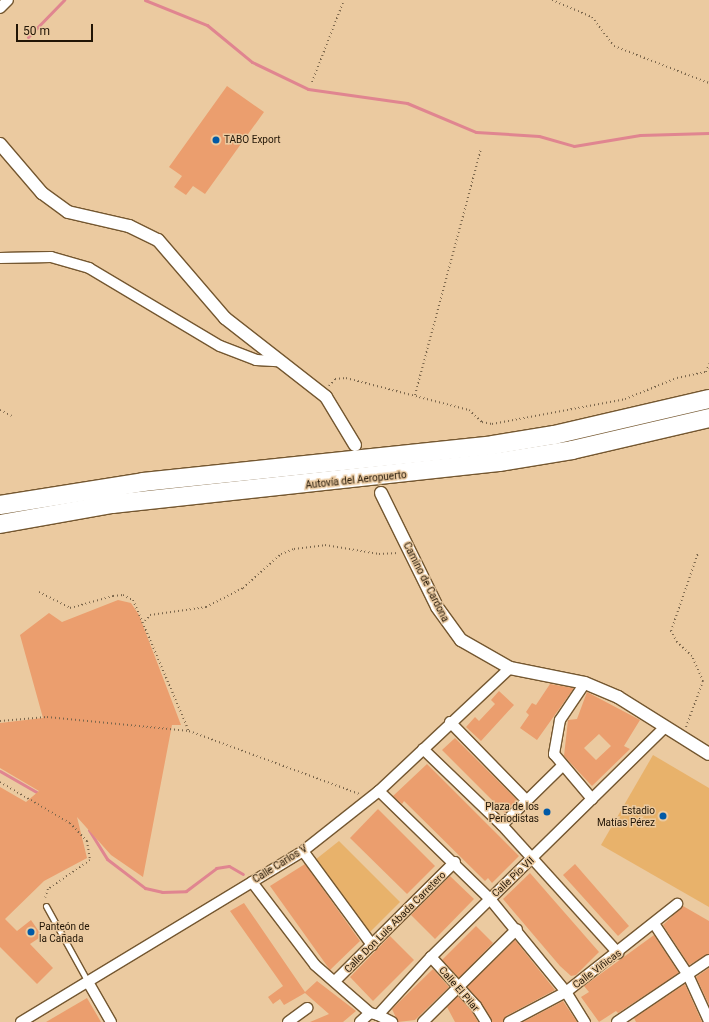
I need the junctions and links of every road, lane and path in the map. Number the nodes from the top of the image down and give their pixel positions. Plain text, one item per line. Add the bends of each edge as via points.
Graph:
1 (8, 0) edge
2 (344, 0) edge
3 (552, 0) edge
4 (0, 8) edge
5 (312, 82) dead end
6 (709, 83) edge
7 (0, 144) edge
8 (481, 149) dead end
9 (0, 258) edge
10 (278, 361) junction
11 (709, 364) edge
12 (415, 395) junction
13 (326, 397) junction
14 (709, 399) edge
15 (0, 410) edge
16 (12, 416) dead end
17 (709, 418) edge
18 (355, 445) dead end
19 (381, 493) dead end
20 (0, 505) edge
21 (0, 524) edge
22 (411, 553) junction
23 (698, 553) dead end
24 (39, 592) dead end
25 (145, 621) junction
26 (510, 668) junction
27 (585, 683) junction
28 (0, 721) edge
29 (450, 722) junction
30 (665, 727) junction
31 (189, 731) junction
32 (683, 738) junction
33 (423, 749) junction
34 (709, 754) edge
35 (561, 766) junction
36 (0, 782) edge
37 (379, 791) junction
38 (368, 799) junction
39 (592, 799) junction
40 (528, 801) junction
41 (502, 825) junction
42 (303, 851) junction
43 (533, 858) junction
44 (455, 862) junction
45 (252, 882) junction
46 (490, 899) junction
47 (677, 904) dead end
48 (46, 906) joint
49 (655, 925) junction
50 (517, 929) junction
51 (372, 944) junction
52 (618, 953) junction
53 (431, 957) junction
54 (709, 960) edge
55 (688, 975) junction
56 (335, 981) junction
57 (88, 982) junction
58 (458, 986) junction
59 (566, 992) junction
60 (308, 1008) dead end
61 (374, 1014) junction
62 (709, 1021) edge
63 (21, 1022) edge
64 (111, 1022) edge
65 (288, 1022) edge
66 (360, 1022) edge
67 (392, 1022) edge
68 (423, 1022) edge
69 (486, 1022) edge
70 (509, 1022) edge
71 (585, 1022) edge
72 (617, 1022) edge

1 - 4 street
2 - 5 path
3 - 6 path via 592,17 614,46
7 - 10 street via 42,193 68,212 129,226 158,240 225,318
8 - 12 path
9 - 10 street via 51,256 89,268 220,346 256,360
10 - 13 street
11 - 12 path via 706,372 677,378 625,399 492,424 482,422 469,410
12 - 13 path via 346,378 335,379
13 - 18 street
14 - 20 highway, Autovía del Aeropuerto via 494,445 143,482
15 - 16 path
17 - 21 highway, Autovía del Aeropuerto via 572,450 499,462 112,504
19 - 22 street, Camino de Cardona
22 - 25 path via 379,554 325,545 294,549 281,554 243,588 206,607 150,615
22 - 26 street, Camino de Cardona via 449,627 481,655
23 - 32 path via 671,631 676,642 692,656 703,681
24 - 25 path via 70,608 123,595 138,605
25 - 31 path
26 - 27 street, Camino de Cardona
26 - 29 street, Calle Carlos V
27 - 30 street, Camino de Cardona via 618,697
27 - 35 street via 560,720 554,754
28 - 31 path via 47,716
29 - 33 street, Calle Carlos V
29 - 40 street
30 - 32 street, Camino de Cardona
30 - 39 street, Calle Pío VII
31 - 38 path via 340,785
32 - 34 street, Camino de Cardona
33 - 37 street, Calle Carlos V
33 - 41 street
35 - 39 street
35 - 40 street
36 - 48 path via 70,823 89,846 90,860 48,889
37 - 38 street, Calle Carlos V
37 - 44 street
38 - 42 street, Calle Carlos V
39 - 43 street, Calle Pío VII
40 - 41 street
41 - 43 street
42 - 45 street, Calle Carlos V
42 - 51 street
43 - 46 street, Calle Pío VII
43 - 52 street
44 - 46 street
44 - 51 street, Calle Don Luis Abada Carretero
45 - 56 street via 305,954
45 - 57 street, Calle Carlos V
46 - 50 street
46 - 53 street, Calle Pío VII
47 - 49 street, Calle Viñicas
48 - 57 lane
49 - 52 street, Calle Viñicas
49 - 55 street
50 - 58 street
50 - 59 street
51 - 56 street, Calle Don Luis Abada Carretero
52 - 59 street, Calle Viñicas
53 - 58 street, Calle El Pilar
53 - 61 street, Calle Pío VII
54 - 55 street
55 - 62 street
55 - 72 street
56 - 61 street
57 - 63 street, Calle Carlos V
57 - 64 street
58 - 68 street
58 - 69 street, Calle El Pilar
59 - 70 street, Calle Viñicas
59 - 71 street
60 - 65 street
61 - 66 street, Calle Pío VII
61 - 67 street

